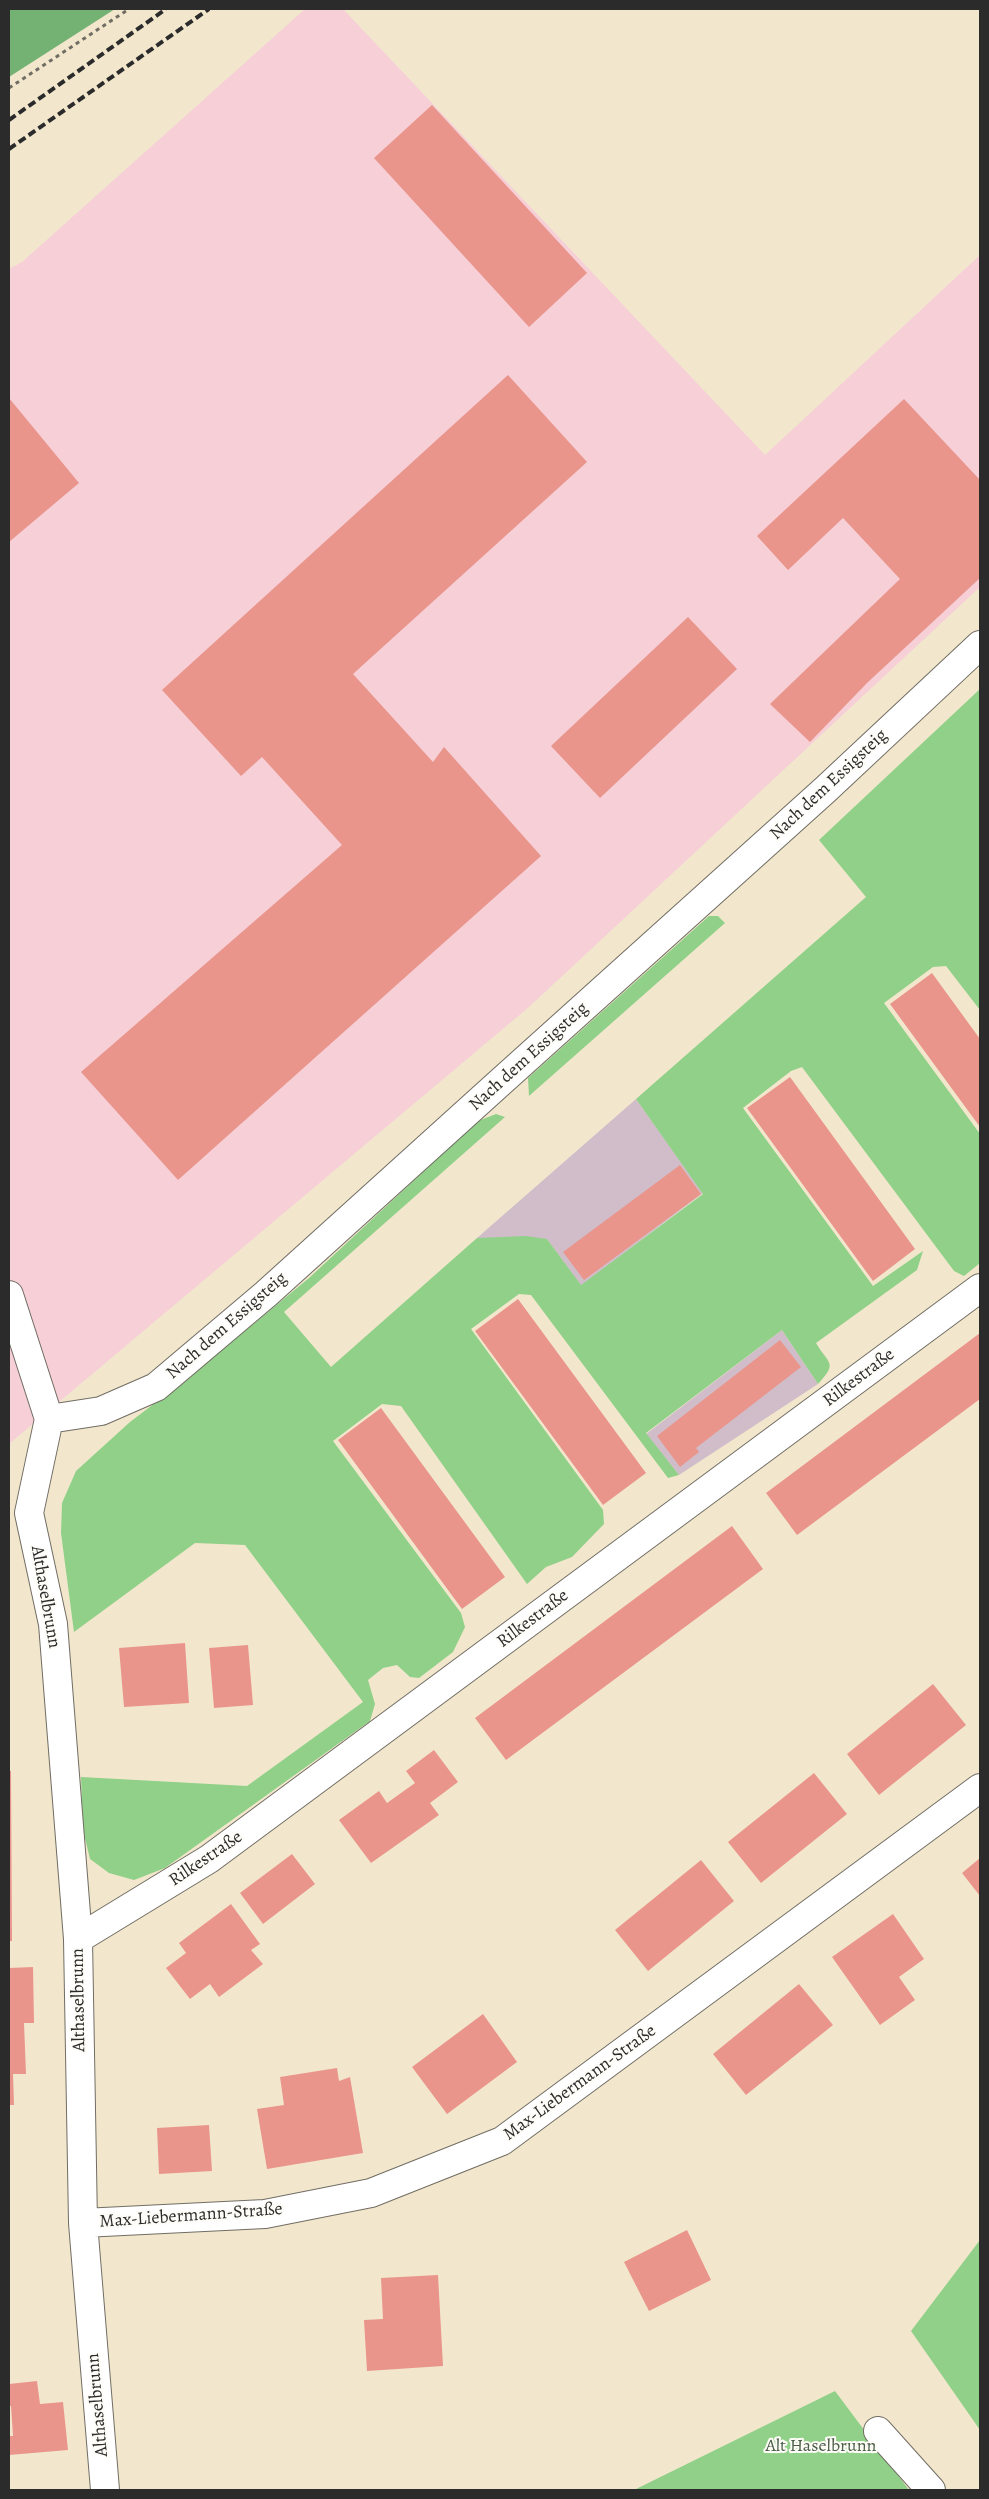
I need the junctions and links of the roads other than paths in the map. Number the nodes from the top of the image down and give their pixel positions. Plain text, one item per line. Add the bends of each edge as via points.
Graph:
1 (980, 645) edge
2 (980, 1288) edge
3 (9, 1295) edge
4 (49, 1419) junction
5 (19, 1514) edge
6 (980, 1788) edge
7 (78, 1939) junction
8 (83, 2223) junction
9 (878, 2431) dead end
10 (105, 2490) edge
11 (931, 2490) edge

1 - 4 street, Nach dem Essigsteig via 488,1094 266,1294 156,1388 101,1411
2 - 7 street, Rilkestraße via 209,1860
3 - 4 street
4 - 5 street
5 - 7 street, Althaselbrunn via 54,1624
6 - 8 street, Max-Liebermann-Straße via 502,2141 371,2193 275,2212
7 - 8 street, Althaselbrunn
8 - 10 street, Althaselbrunn
9 - 11 street

